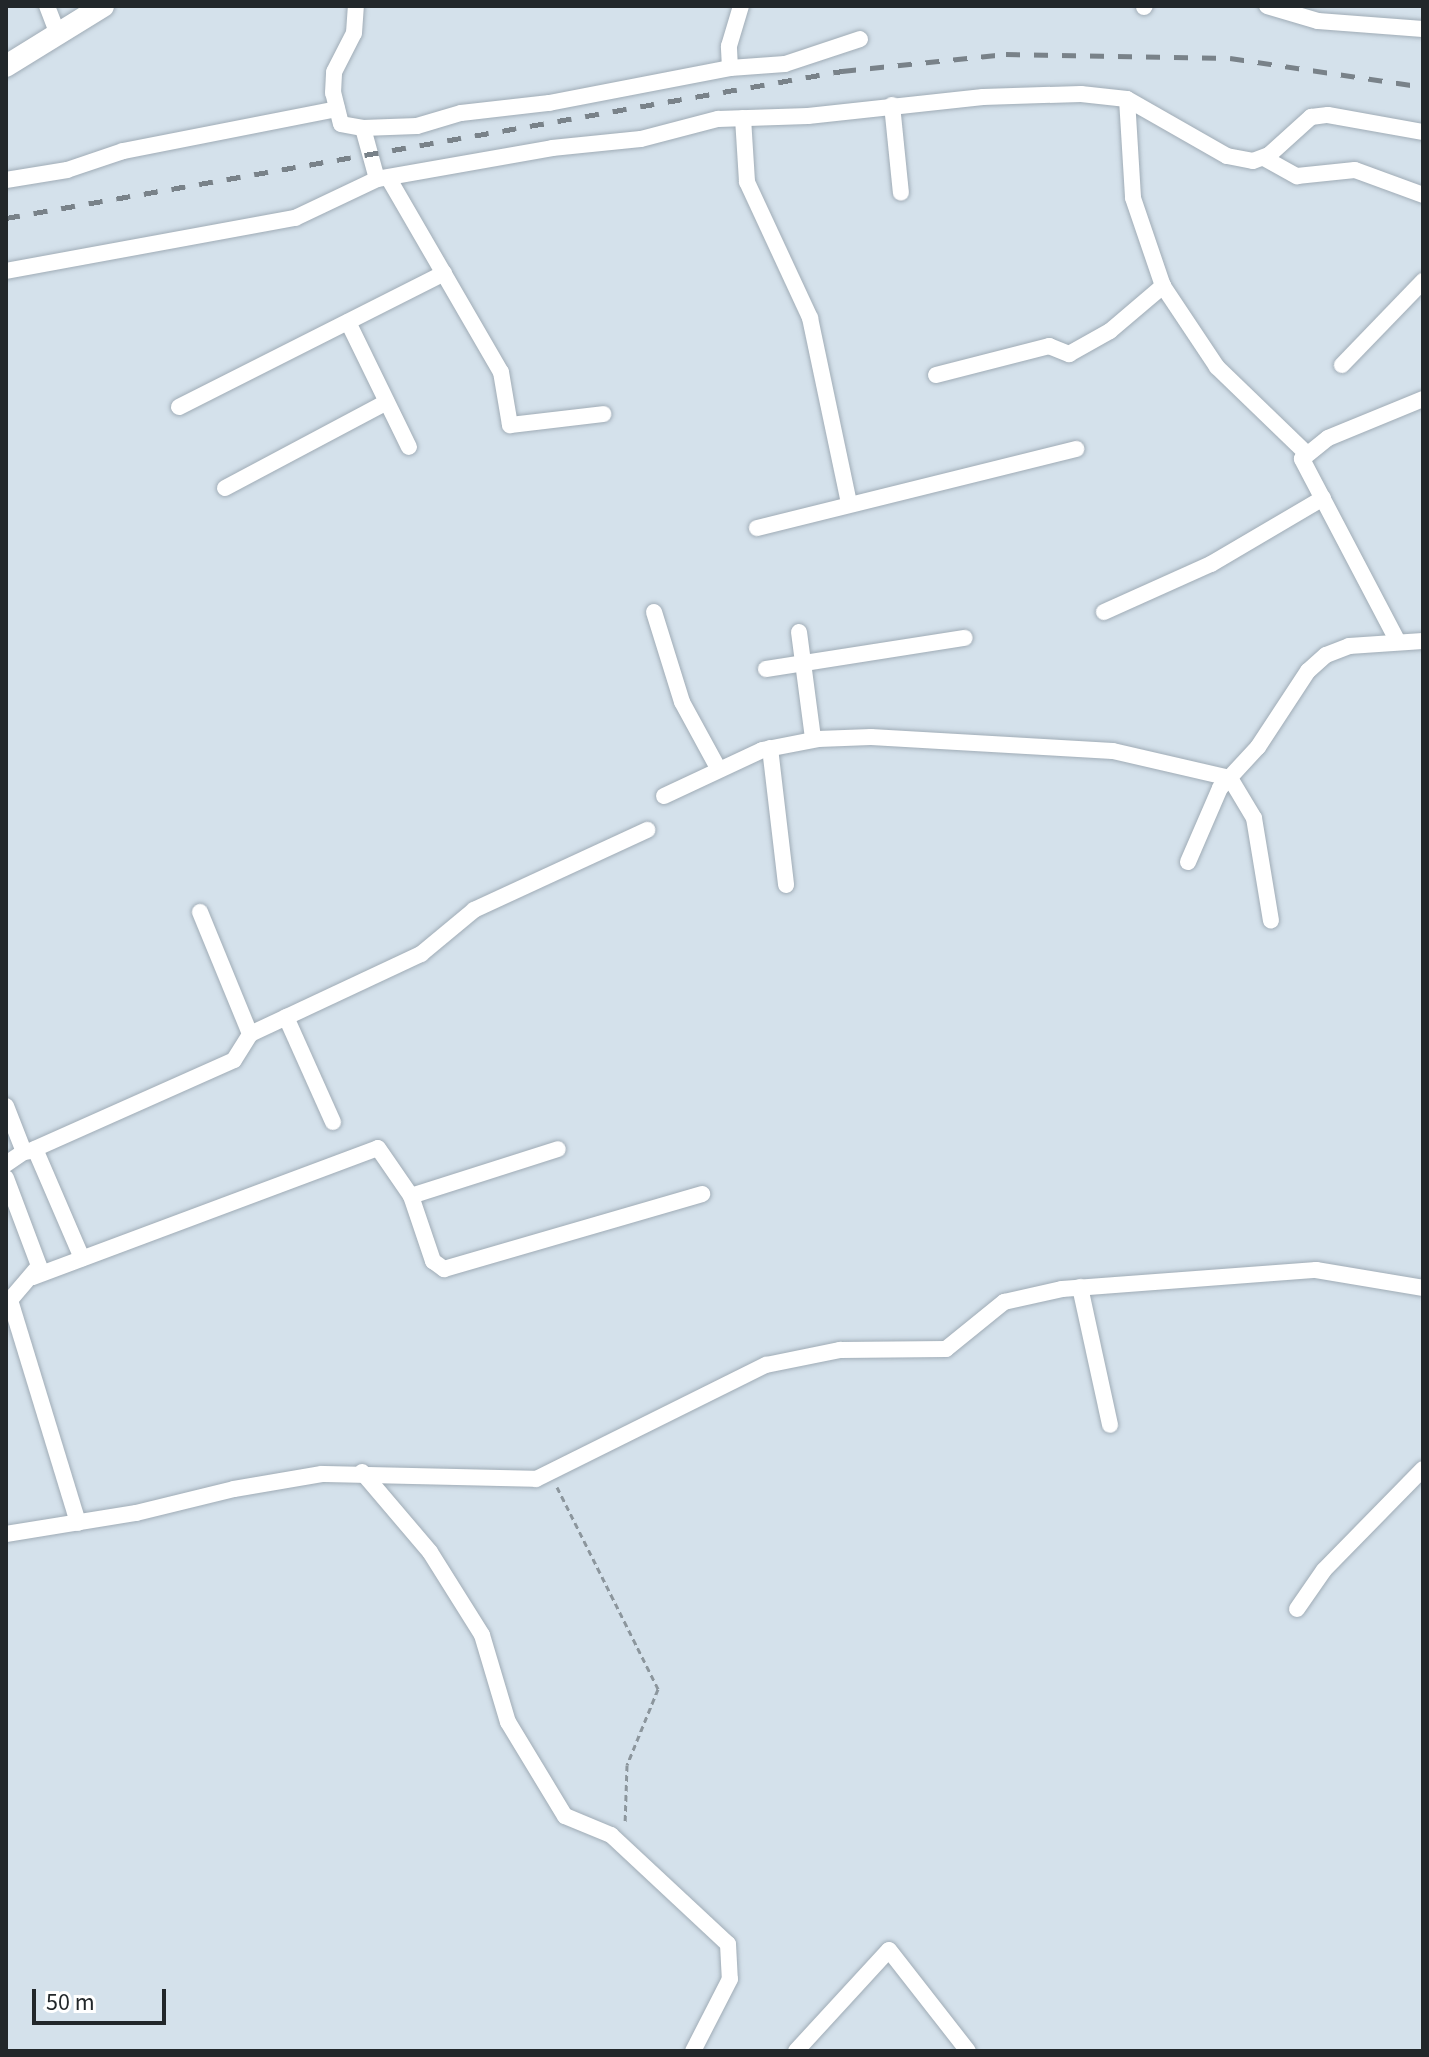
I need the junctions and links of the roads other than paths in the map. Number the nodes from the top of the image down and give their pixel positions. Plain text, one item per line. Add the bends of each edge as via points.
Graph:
1 (47, 6) edge
2 (103, 6) edge
3 (356, 6) edge
4 (741, 6) edge
5 (1267, 6) edge
6 (1423, 29) edge
7 (58, 35) junction
8 (860, 39) dead end
9 (6, 66) edge
10 (730, 68) junction
11 (1127, 99) junction
12 (892, 105) junction
13 (337, 109) junction
14 (743, 118) junction
15 (363, 128) junction
16 (1423, 132) edge
17 (1264, 158) junction
18 (383, 179) junction
19 (6, 180) edge
20 (901, 193) dead end
21 (1423, 195) edge
22 (6, 271) edge
23 (444, 273) junction
24 (1423, 281) edge
25 (1163, 286) junction
26 (348, 322) junction
27 (1342, 365) dead end
28 (936, 375) dead end
29 (1423, 399) edge
30 (387, 402) junction
31 (179, 407) dead end
32 (603, 414) dead end
33 (409, 447) dead end
34 (1076, 449) dead end
35 (1306, 453) junction
36 (225, 488) dead end
37 (1323, 498) junction
38 (849, 503) junction
39 (757, 528) dead end
40 (654, 612) dead end
41 (1104, 612) dead end
42 (799, 632) dead end
43 (965, 638) dead end
44 (1423, 641) edge
45 (1398, 642) junction
46 (806, 663) junction
47 (766, 669) dead end
48 (813, 739) junction
49 (770, 748) junction
50 (718, 768) junction
51 (1230, 778) junction
52 (664, 796) dead end
53 (647, 830) dead end
54 (1188, 862) dead end
55 (786, 885) dead end
56 (200, 912) dead end
57 (1271, 921) dead end
58 (286, 1017) junction
59 (250, 1034) junction
60 (6, 1106) edge
61 (333, 1122) dead end
62 (558, 1149) dead end
63 (30, 1150) junction
64 (6, 1164) edge
65 (6, 1178) edge
66 (702, 1194) dead end
67 (411, 1196) junction
68 (82, 1258) junction
69 (33, 1277) junction
70 (1080, 1287) junction
71 (1423, 1288) edge
72 (1110, 1425) dead end
73 (1423, 1469) edge
74 (362, 1472) junction
75 (78, 1523) junction
76 (6, 1534) edge
77 (1297, 1609) dead end
78 (693, 2051) edge
79 (796, 2051) edge
80 (968, 2051) edge

1 - 7 street
2 - 7 main road
3 - 13 street via 354,33 334,72
4 - 10 street via 729,46
5 - 6 street via 1318,21
7 - 9 main road
8 - 10 street via 795,62
10 - 15 street via 549,103 461,113 417,126
11 - 12 street via 1089,94
11 - 17 street via 1227,156
11 - 25 street via 1133,198
12 - 14 street
12 - 20 street
13 - 15 street via 341,124
13 - 19 street
14 - 18 street
14 - 38 street via 747,182 810,318
15 - 18 street
16 - 17 street via 1328,115 1311,117
17 - 21 street via 1297,176 1355,170
18 - 22 street via 295,218
18 - 23 street
23 - 26 street
23 - 32 street via 501,372 510,425
24 - 27 street
25 - 28 street via 1110,331 1069,354 1049,346
25 - 35 street via 1217,367
26 - 30 street
26 - 31 street
29 - 35 street via 1328,438
30 - 33 street
30 - 36 street
34 - 38 street
35 - 37 street via 1302,459
37 - 41 street via 1236,551
37 - 45 street
38 - 39 street
40 - 50 street via 682,702
42 - 46 street
43 - 46 street
44 - 45 street
45 - 51 street via 1349,646 1326,655 1308,671 1258,747
46 - 47 street
46 - 48 street
48 - 49 street
48 - 51 street via 1087,747
49 - 50 street
49 - 55 street
50 - 52 street
51 - 54 street via 1206,812
51 - 57 street via 1254,818
53 - 58 street via 474,910 421,954
56 - 59 street
58 - 59 street
58 - 61 street
59 - 63 street via 234,1060
60 - 63 street
62 - 67 street
63 - 64 street
63 - 68 street
65 - 69 street via 39,1266
66 - 67 street via 444,1269 433,1261
67 - 68 street via 378,1148
68 - 69 street
69 - 75 street via 10,1300
70 - 71 street via 1316,1270
70 - 72 street
70 - 74 street via 1004,1302 946,1349 840,1350 766,1365 551,1472 516,1481
73 - 77 street via 1324,1570
74 - 75 street via 234,1489
74 - 78 street via 430,1552 482,1635 508,1722 565,1816 595,1827 630,1851 688,1902 731,1951 730,1979
75 - 76 street
79 - 80 street via 889,1950

